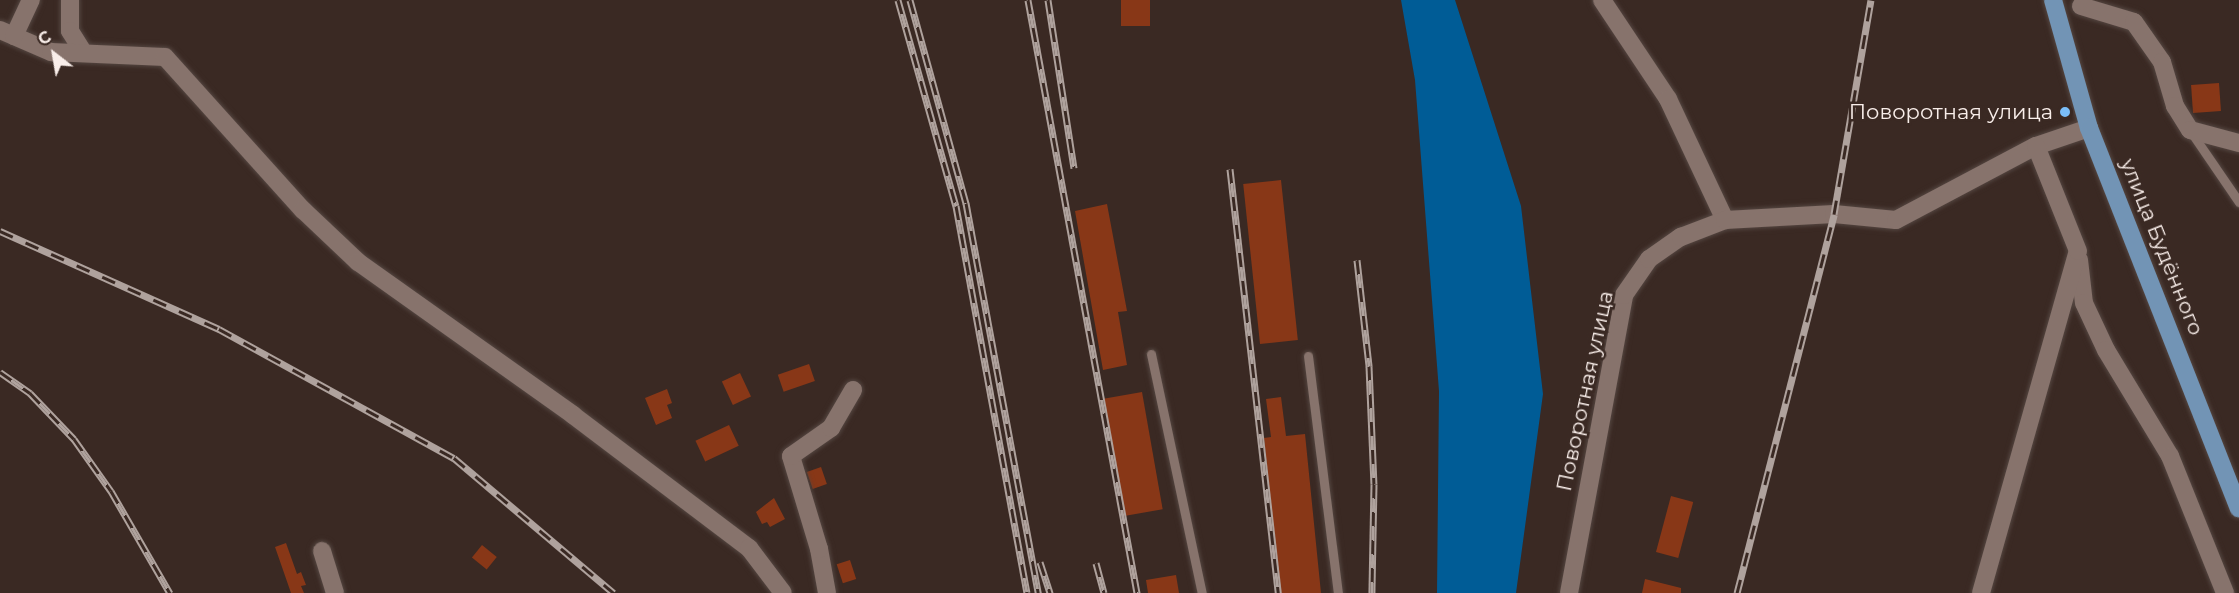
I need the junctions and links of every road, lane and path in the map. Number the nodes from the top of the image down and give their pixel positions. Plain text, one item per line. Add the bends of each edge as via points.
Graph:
1 (31, 0) edge
2 (70, 0) edge
3 (1602, 0) edge
4 (2053, 0) edge
5 (2082, 3) edge
6 (2061, 31) junction
7 (7, 33) edge
8 (84, 53) junction
9 (2089, 128) junction
10 (2190, 130) junction
11 (2239, 143) edge
12 (2036, 146) junction
13 (2239, 202) edge
14 (1725, 219) junction
15 (2078, 251) junction
16 (1151, 354) dead end
17 (1308, 356) dead end
18 (853, 390) dead end
19 (2239, 508) edge
20 (322, 551) dead end
21 (335, 593) edge
22 (783, 593) edge
23 (827, 593) edge
24 (1202, 593) edge
25 (1338, 593) edge
26 (1569, 593) edge
27 (1981, 593) edge
28 (2225, 593) edge

1 - 7 street
2 - 8 street via 70,32
3 - 14 street via 1668,99
4 - 6 main road, улица Будённого
5 - 6 street
5 - 10 street via 2134,22 2162,62 2175,106
6 - 9 main road, улица Будённого
7 - 8 street via 51,52
8 - 22 street via 165,57 303,210 358,262 573,415 749,548
9 - 12 street, Поворотная улица
9 - 19 main road, улица Будённого
10 - 11 street
10 - 13 lane
12 - 14 street, Поворотная улица via 1896,220 1834,214
12 - 15 street
14 - 26 street, Поворотная улица via 1681,237 1649,259 1624,295
15 - 27 street
15 - 28 street via 2084,303 2106,350 2170,456
16 - 24 lane
17 - 25 lane
18 - 23 street via 831,428 791,456 819,549
20 - 21 street

